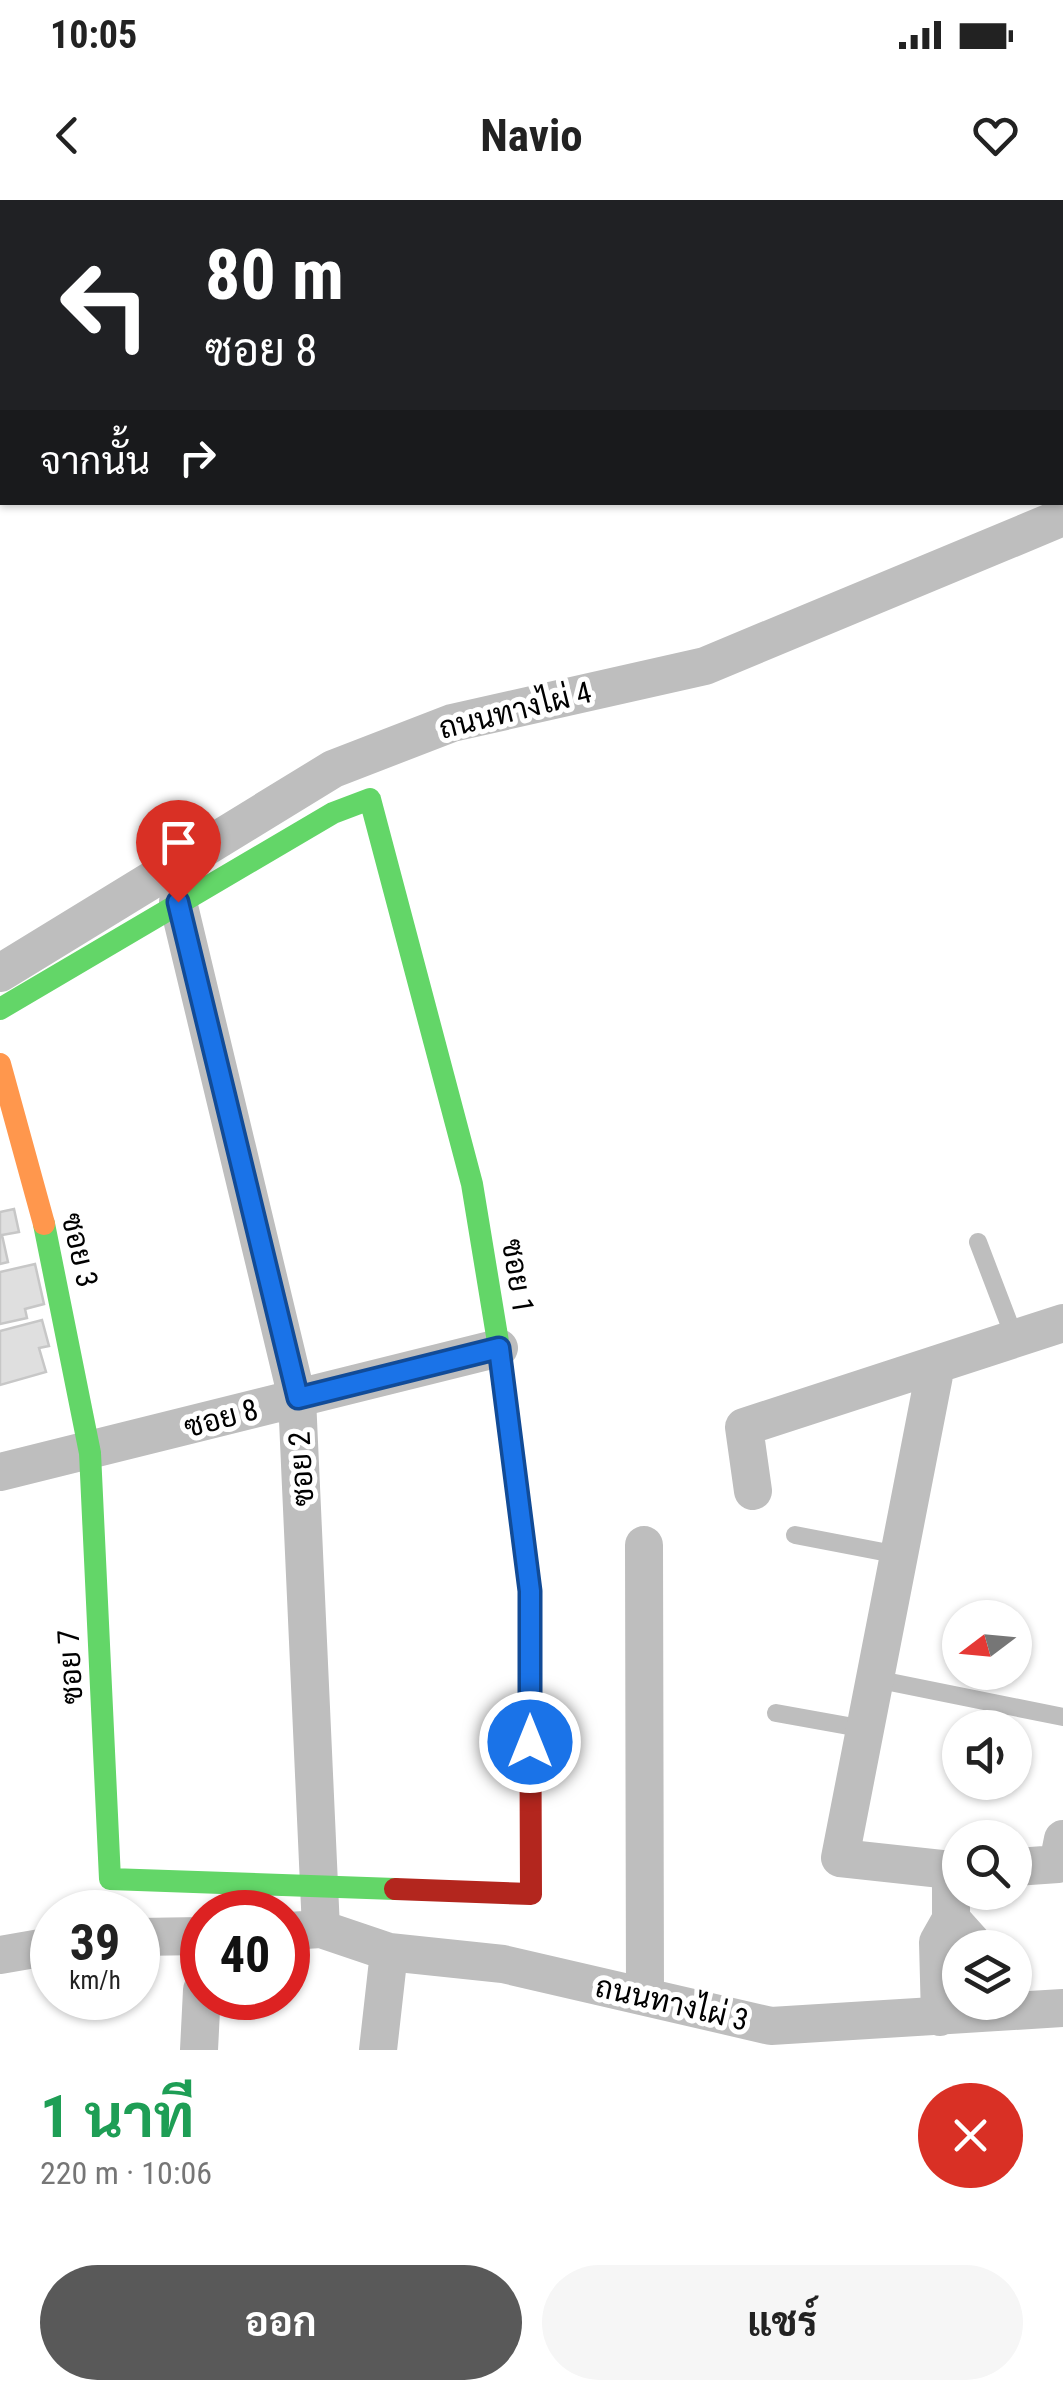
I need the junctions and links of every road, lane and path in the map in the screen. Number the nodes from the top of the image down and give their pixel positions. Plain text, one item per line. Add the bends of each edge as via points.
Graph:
1 (1063, 517) edge
2 (178, 902) junction
3 (0, 973) edge
4 (0, 1008) edge
5 (0, 1064) edge
6 (978, 1242) dead end
7 (1063, 1323) edge
8 (1015, 1339) junction
9 (499, 1348) junction
10 (936, 1365) junction
11 (298, 1398) junction
12 (90, 1453) junction
13 (0, 1472) edge
14 (753, 1491) dead end
15 (795, 1535) dead end
16 (644, 1545) dead end
17 (899, 1556) junction
18 (875, 1679) junction
19 (776, 1712) dead end
20 (1063, 1718) edge
21 (865, 1729) junction
22 (1063, 1839) edge
23 (1032, 1866) edge
24 (942, 1869) edge
25 (320, 1884) junction
26 (952, 1910) edge
27 (310, 1913) edge
28 (951, 1919) junction
29 (961, 1930) edge
30 (310, 1932) edge
31 (30, 1950) edge
32 (389, 1952) junction
33 (0, 1955) edge
34 (645, 1996) junction
35 (1032, 2008) edge
36 (1063, 2008) edge
37 (940, 2017) joint
38 (200, 2020) edge
39 (808, 2037) edge
40 (199, 2050) edge
41 (378, 2050) edge

1 - 3 street, ถนนทางไผ่ 4 via 705,666 452,723 359,758
2 - 4 street
2 - 9 street, ซอย 1 via 333,813 370,799 472,1184
2 - 11 street, ซอย 2
5 - 12 street, ซอย 3 via 53,1259
6 - 8 lane
7 - 8 street
8 - 10 street
9 - 11 street, ซอย 8
9 - 25 street, ซอย 1 via 530,1591 531,1894
10 - 14 street via 744,1427
10 - 17 street
11 - 12 street, ซอย 8
11 - 25 street, ซอย 2
12 - 13 street, ซอย 8
12 - 25 street, ซอย 7 via 110,1879
15 - 17 lane
16 - 34 street
17 - 18 street
18 - 20 lane
18 - 21 street
19 - 21 lane
21 - 24 street via 840,1858
22 - 23 street via 1058,1864
25 - 27 street, ซอย 2
26 - 28 street
28 - 29 street
28 - 37 street via 938,1942
30 - 32 street, ถนนทางไผ่ 3
31 - 33 street
32 - 34 street, ถนนทางไผ่ 3 via 503,1964
32 - 41 street
34 - 39 street, ถนนทางไผ่ 3
35 - 36 street, ถนนทางไผ่ 3
37 - 39 street, ถนนทางไผ่ 3
38 - 40 street

